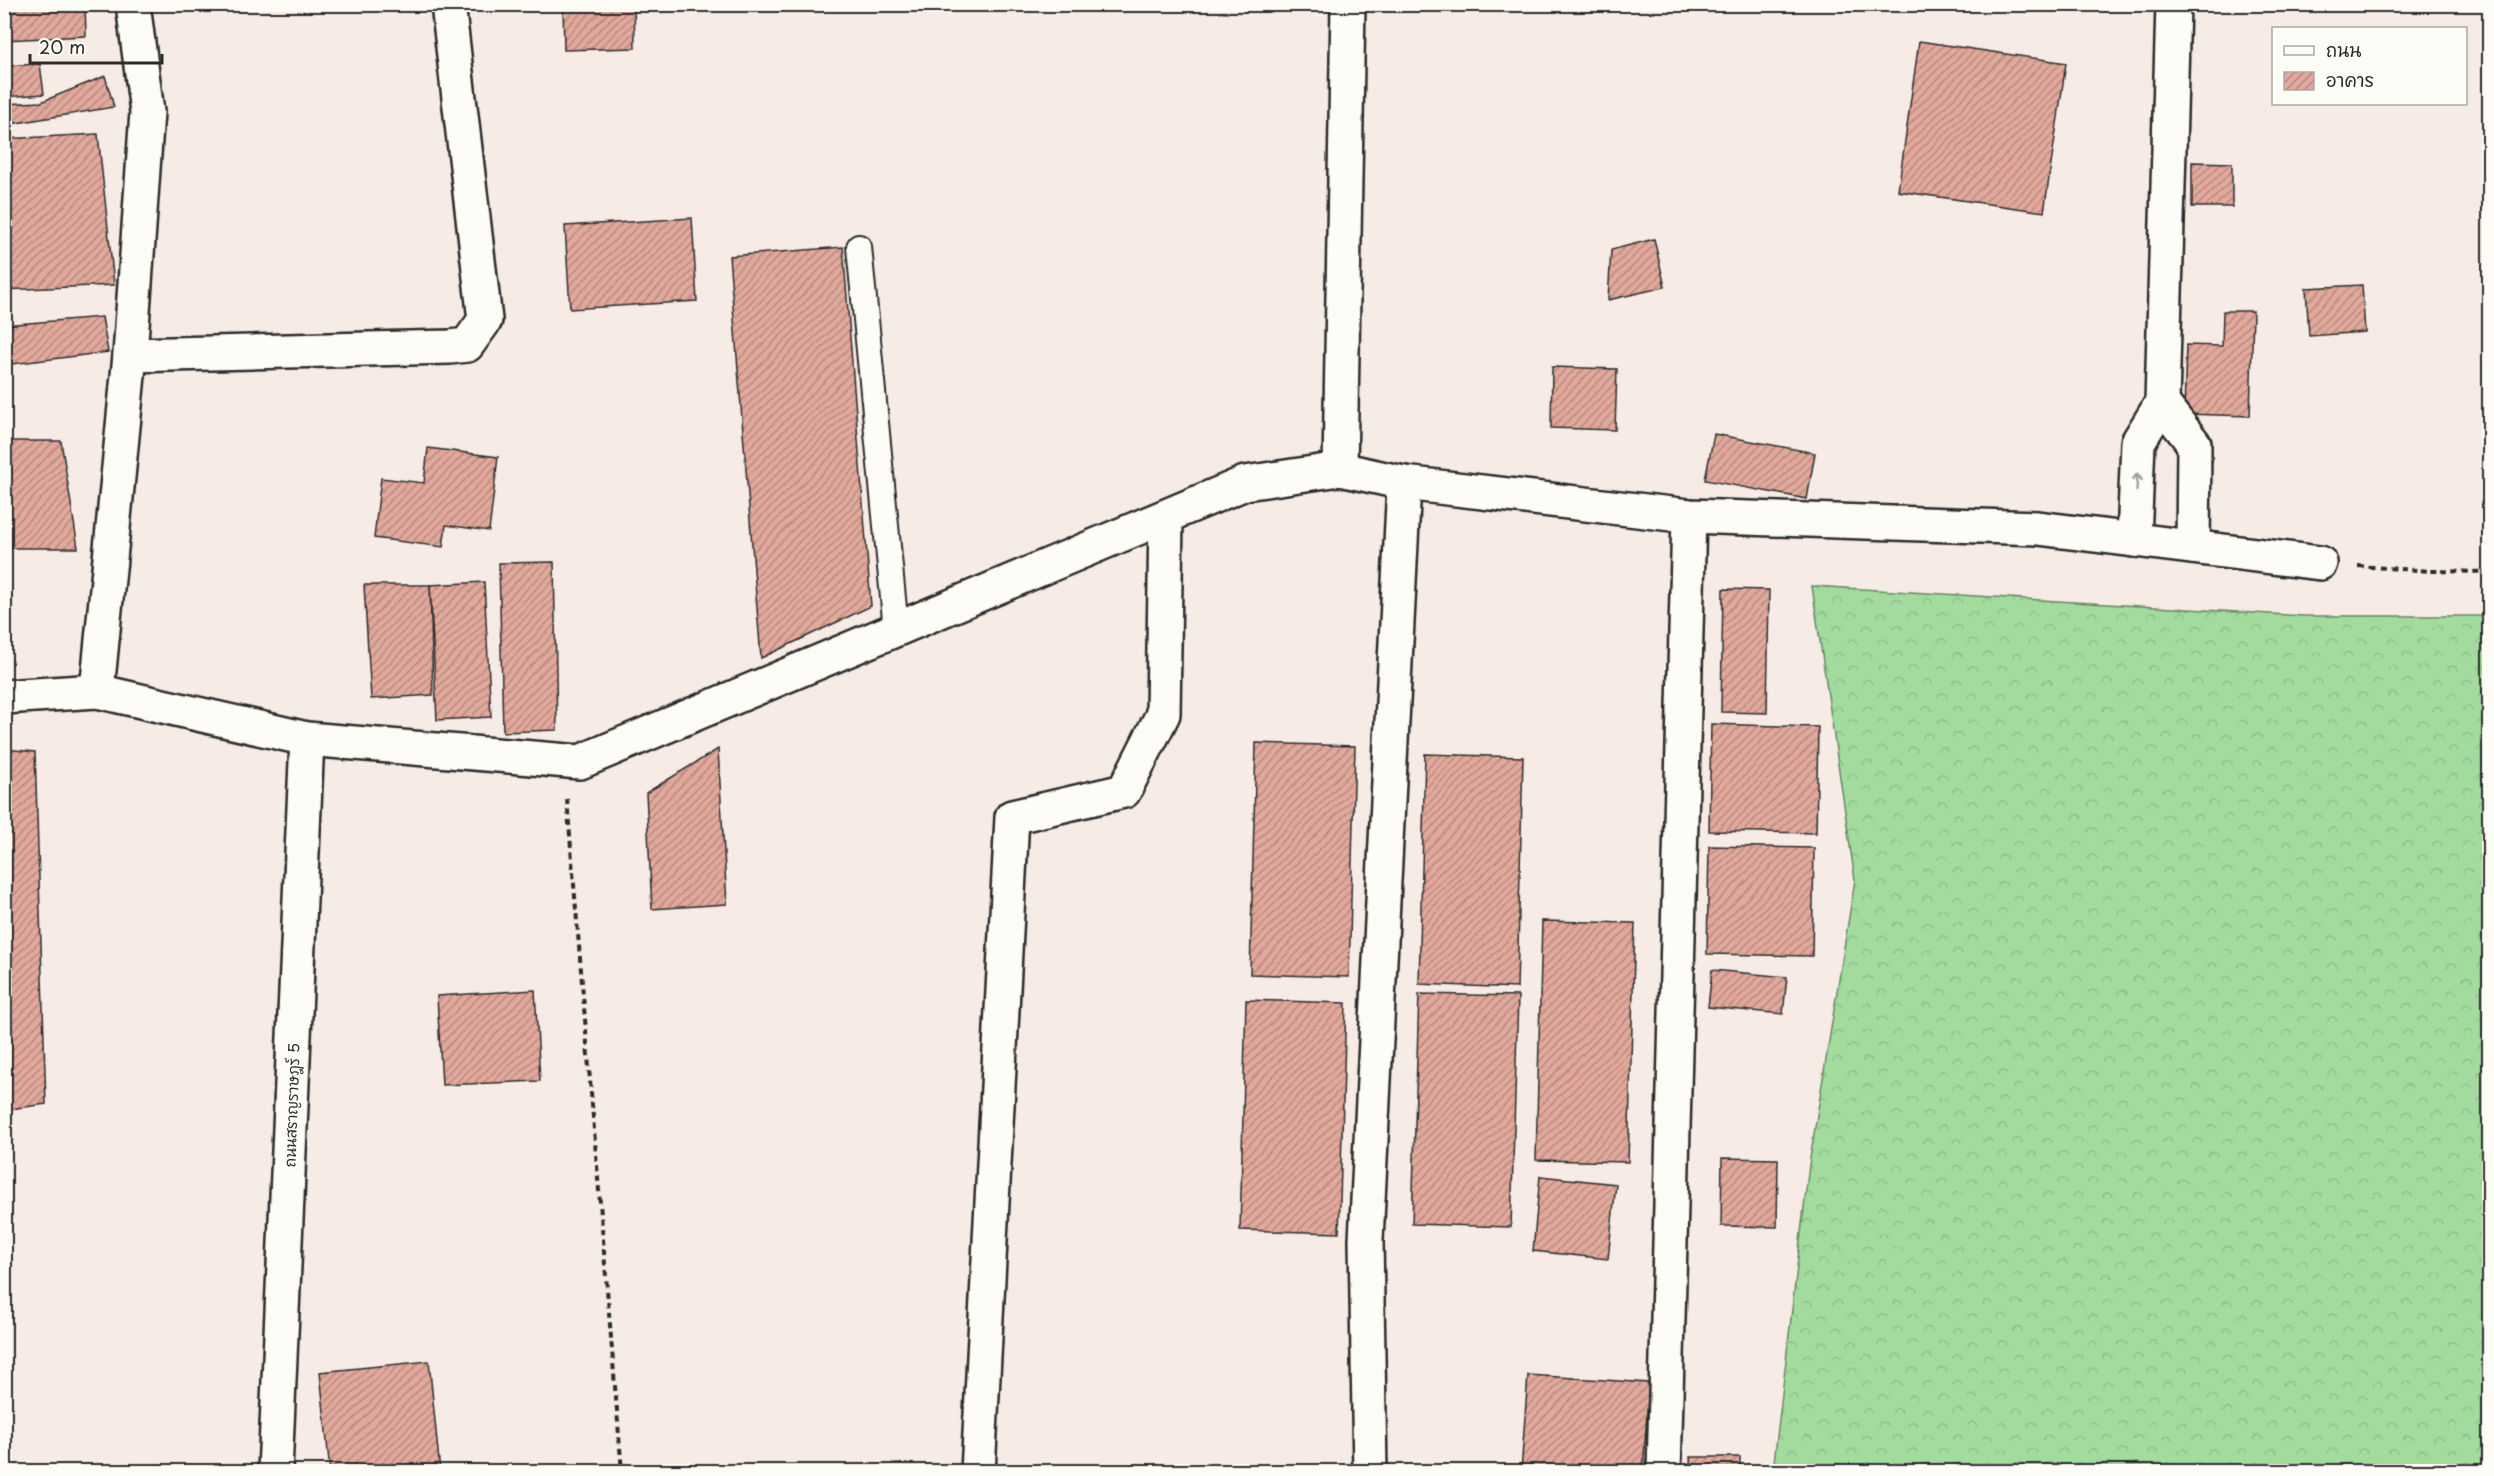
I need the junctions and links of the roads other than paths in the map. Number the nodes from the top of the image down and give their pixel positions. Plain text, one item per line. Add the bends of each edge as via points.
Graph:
1 (133, 4) edge
2 (448, 4) edge
3 (1348, 4) edge
4 (2174, 4) edge
5 (859, 247) dead end
6 (130, 355) junction
7 (2162, 403) junction
8 (1340, 469) junction
9 (1404, 483) junction
10 (1166, 516) junction
11 (1689, 516) junction
12 (2134, 540) junction
13 (2193, 548) junction
14 (2320, 563) road end
15 (896, 629) junction
16 (97, 691) junction
17 (4, 697) edge
18 (307, 739) junction
19 (275, 1472) edge
20 (978, 1472) edge
21 (1370, 1472) edge
22 (1664, 1472) edge

1 - 6 street via 147,112
2 - 6 street via 485,320 467,345
3 - 8 street
4 - 7 street
5 - 15 lane
6 - 16 street
12 -> 7 street via 2138,442
7 - 13 street via 2194,444
8 - 9 street
8 - 10 street via 1245,483
9 - 11 street
9 - 21 street via 1366,1240
10 - 15 street
10 - 20 street via 1163,714 1124,791 1012,817
11 - 12 street via 2038,528
11 - 22 street
12 - 13 street
13 - 14 street
15 - 18 street via 580,762
16 - 17 street
16 - 18 street
18 - 19 street, ถนนสราญราษฎร์ 5

